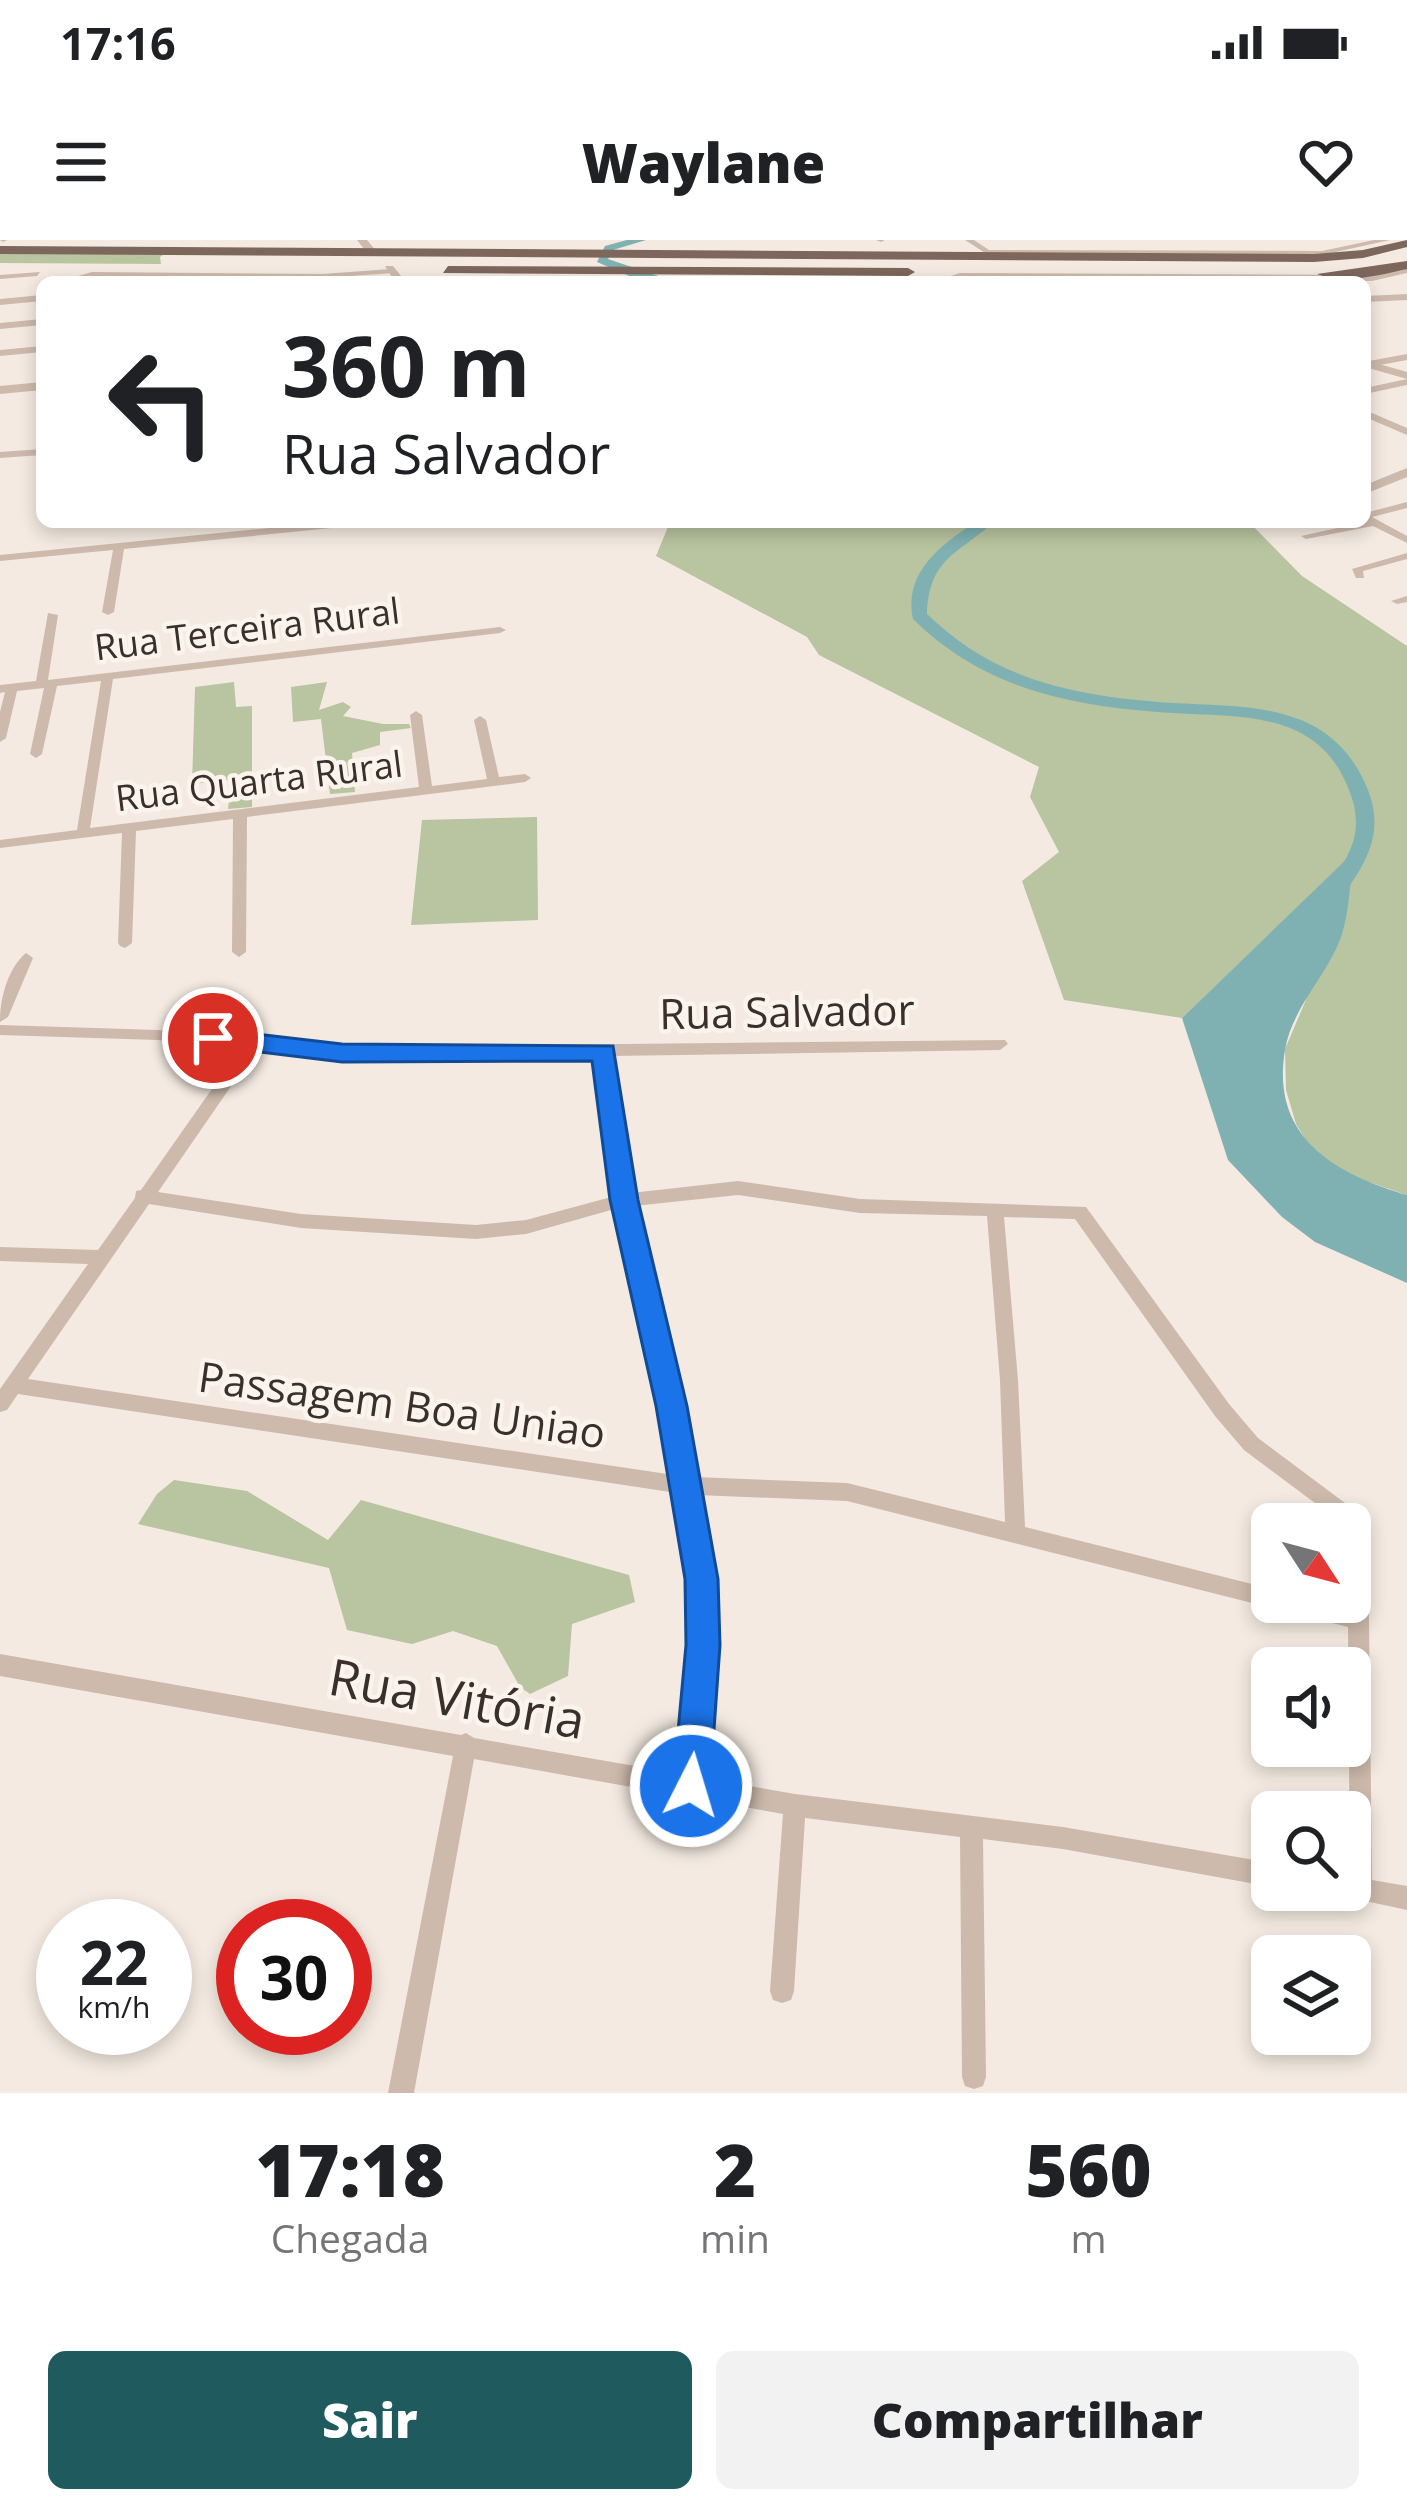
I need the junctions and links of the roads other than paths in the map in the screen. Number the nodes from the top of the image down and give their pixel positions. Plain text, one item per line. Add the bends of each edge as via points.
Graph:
1 (968, 240) edge
2 (1030, 240) edge
3 (1088, 240) edge
4 (1145, 240) edge
5 (1204, 240) edge
6 (1263, 240) edge
7 (1322, 240) edge
8 (1382, 240) edge
9 (1407, 243) edge
10 (4, 245) edge
11 (367, 246) edge
12 (1345, 250) junction
13 (1051, 251) junction
14 (1107, 252) junction
15 (299, 253) junction
16 (1168, 253) junction
17 (1231, 253) junction
18 (1290, 253) junction
19 (1023, 256) junction
20 (994, 264) junction
21 (0, 265) edge
22 (1407, 267) edge
23 (285, 268) junction
24 (390, 269) junction
25 (1030, 272) junction
26 (37, 274) edge
27 (84, 276) edge
28 (232, 276) joint
29 (396, 276) edge
30 (952, 276) edge
31 (1086, 276) edge
32 (0, 277) edge
33 (1372, 278) joint
34 (1407, 296) edge
35 (36, 299) edge
36 (1371, 299) edge
37 (1387, 299) junction
38 (0, 302) edge
39 (1397, 308) dead end
40 (36, 323) edge
41 (0, 326) edge
42 (36, 350) edge
43 (0, 353) edge
44 (1407, 357) edge
45 (1371, 362) edge
46 (1371, 365) edge
47 (1407, 379) edge
48 (36, 387) edge
49 (1371, 389) edge
50 (0, 390) edge
51 (1371, 416) edge
52 (1407, 432) edge
53 (36, 452) edge
54 (0, 455) edge
55 (1407, 472) edge
56 (1371, 487) edge
57 (1407, 506) edge
58 (1371, 518) edge
59 (1371, 521) edge
60 (257, 528) edge
61 (1335, 528) edge
62 (1306, 536) dead end
63 (1407, 540) edge
64 (119, 547) junction
65 (1407, 556) edge
66 (0, 558) edge
67 (1360, 576) dead end
68 (108, 612) dead end
69 (52, 615) dead end
70 (500, 630) dead end
71 (108, 676) junction
72 (46, 684) junction
73 (6, 688) edge
74 (416, 716) dead end
75 (480, 720) dead end
76 (0, 738) edge
77 (36, 754) dead end
78 (525, 778) dead end
79 (494, 782) junction
80 (426, 790) junction
81 (240, 815) junction
82 (129, 829) junction
83 (83, 833) junction
84 (0, 844) edge
85 (125, 943) dead end
86 (238, 952) dead end
87 (26, 958) dead end
88 (0, 1017) edge
89 (0, 1030) edge
90 (254, 1041) junction
91 (1000, 1044) dead end
92 (604, 1052) junction
93 (142, 1196) junction
94 (624, 1200) junction
95 (994, 1210) junction
96 (0, 1254) edge
97 (99, 1257) junction
98 (13, 1385) junction
99 (0, 1404) edge
100 (682, 1485) junction
101 (1328, 1503) edge
102 (1015, 1534) junction
103 (1251, 1594) edge
104 (1357, 1623) edge
105 (0, 1665) edge
106 (466, 1744) junction
107 (691, 1786) junction
108 (1356, 1791) edge
109 (795, 1804) junction
110 (971, 1826) junction
111 (1251, 1872) edge
112 (1371, 1892) edge
113 (1407, 1898) edge
114 (782, 1990) dead end
115 (974, 2077) dead end
116 (400, 2093) edge

1 - 20 street
2 - 13 street
3 - 14 street
4 - 16 street
5 - 17 street
6 - 18 street
7 - 12 street
8 - 12 street
9 - 19 main road via 1314,258
10 - 15 main road
11 - 15 main road
11 - 20 main road
12 - 18 street
13 - 14 street
13 - 20 street
14 - 16 street
15 - 23 main road via 167,259
16 - 17 street
17 - 18 street
19 - 20 main road
19 - 25 main road via 1134,266
20 - 24 main road via 818,273
20 - 25 main road
20 - 30 street
20 - 31 street
21 - 26 main road
22 - 25 main road via 1354,274
22 - 33 street
23 - 24 main road
23 - 26 main road
24 - 28 street
24 - 29 street
26 - 32 street
27 - 28 street
33 - 34 street
34 - 37 street
35 - 38 street
36 - 37 street
37 - 39 street
40 - 41 street
42 - 43 street
44 - 45 street
46 - 47 street
47 - 49 street
48 - 50 street
51 - 52 street
53 - 54 street
55 - 56 street
57 - 58 street
59 - 63 street
60 - 64 street
61 - 62 street
64 - 66 street
64 - 68 street
65 - 67 street via 1357,569
69 - 72 street
70 - 71 street, Rua Terceira Rural
71 - 72 street, Rua Terceira Rural
71 - 83 street
72 - 73 street, Rua Terceira Rural
72 - 77 street
73 - 76 street
74 - 80 street
75 - 79 street
78 - 79 street, Rua Quarta Rural
79 - 80 street, Rua Quarta Rural
80 - 81 street, Rua Quarta Rural
81 - 82 street, Rua Quarta Rural
81 - 86 street
82 - 83 street, Rua Quarta Rural
82 - 85 street
83 - 84 street, Rua Quarta Rural
87 - 88 street
89 - 90 street, Rua Salvador
90 - 92 street, Rua Salvador via 342,1053
90 - 93 street
91 - 92 street, Rua Salvador
92 - 94 street
93 - 94 street via 301,1221 476,1232
93 - 97 street
94 - 95 street via 738,1188
94 - 100 street
95 - 101 street via 1080,1212 1222,1410 1251,1444
95 - 102 street
96 - 97 street
97 - 98 street
98 - 99 street
98 - 100 street, Passagem Boa Uniao
100 - 102 street, Passagem Boa Uniao via 847,1492
100 - 107 street via 701,1579 703,1645
102 - 103 street, Passagem Boa Uniao
104 - 108 street
105 - 106 street, Rua Vitória
106 - 107 street, Rua Vitória
106 - 116 street
107 - 109 street, Rua Vitória
109 - 110 street, Rua Vitória
109 - 114 street
110 - 111 street, Rua Vitória
110 - 115 street
112 - 113 street

